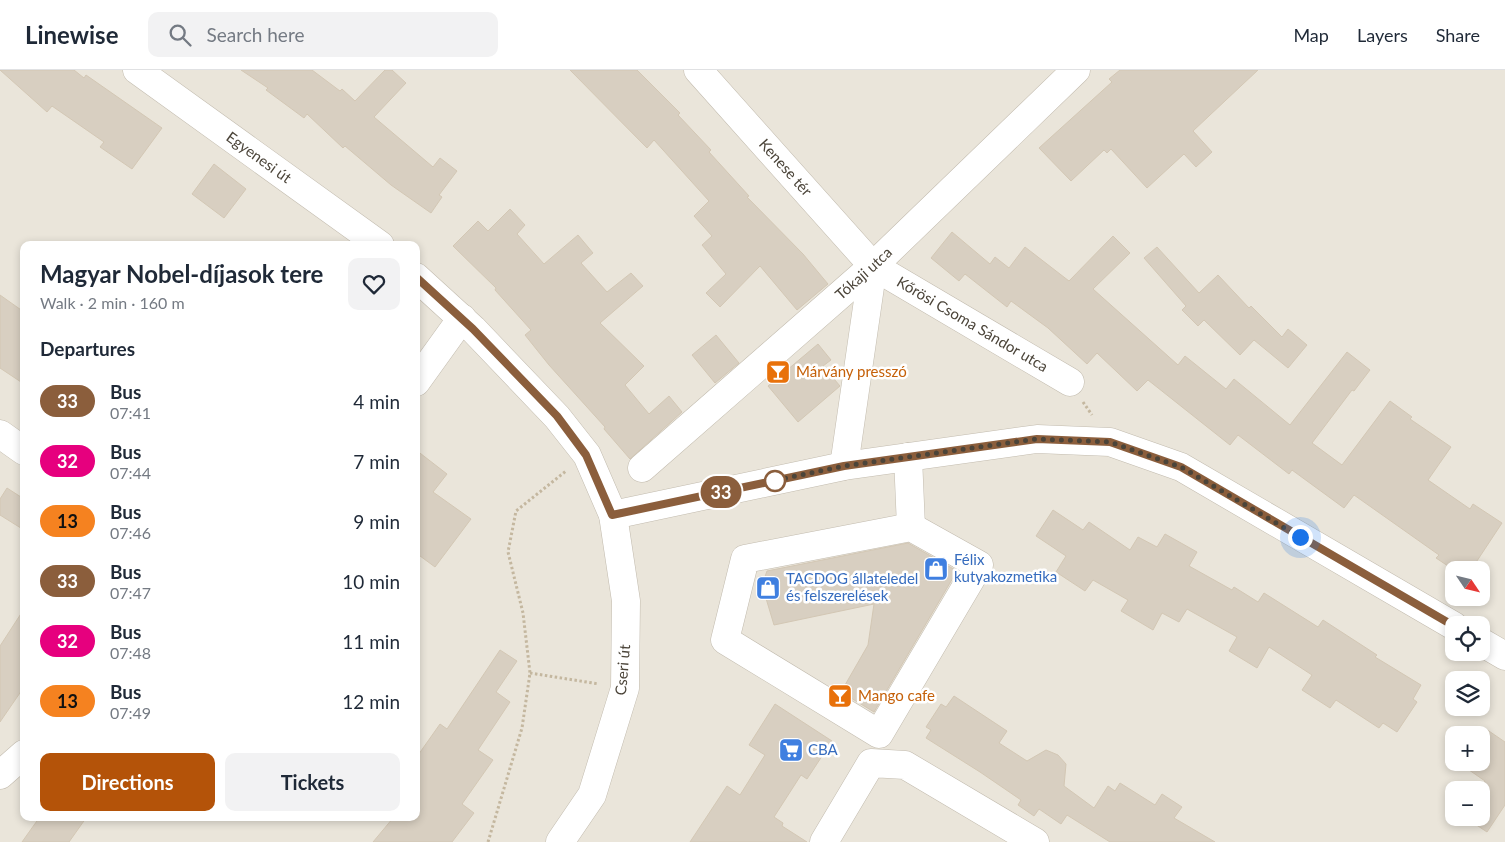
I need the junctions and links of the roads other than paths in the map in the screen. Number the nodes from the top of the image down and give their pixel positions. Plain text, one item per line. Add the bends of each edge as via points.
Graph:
1 (137, 70) edge
2 (698, 70) edge
3 (1076, 70) edge
4 (374, 241) edge
5 (873, 266) junction
6 (420, 281) edge
7 (462, 318) junction
8 (420, 376) edge
9 (1070, 382) road end
10 (0, 434) edge
11 (20, 448) edge
12 (908, 457) junction
13 (844, 466) junction
14 (642, 468) dead end
15 (612, 515) junction
16 (911, 526) junction
17 (1445, 621) edge
18 (1490, 647) edge
19 (1505, 656) edge
20 (20, 758) edge
21 (0, 775) edge
22 (560, 842) edge
23 (824, 842) edge
24 (1035, 842) edge

1 - 4 street, Egyenesi út
2 - 5 street, Kenese tér
3 - 5 street, Tókaji utca
5 - 9 street, Kőrösi Csoma Sándor utca
5 - 13 street
5 - 14 street, Tókaji utca
6 - 7 street
7 - 8 street
7 - 15 street via 557,416 586,455
10 - 11 street
12 - 13 street
12 - 16 street
12 - 17 street via 1037,439 1110,442 1181,467
13 - 15 street
15 - 22 street, Cseri út via 626,601 625,688 592,795
16 - 16 street via 745,559 725,640 879,734 979,565
18 - 19 street
20 - 21 street
23 - 24 street via 871,763 905,765

